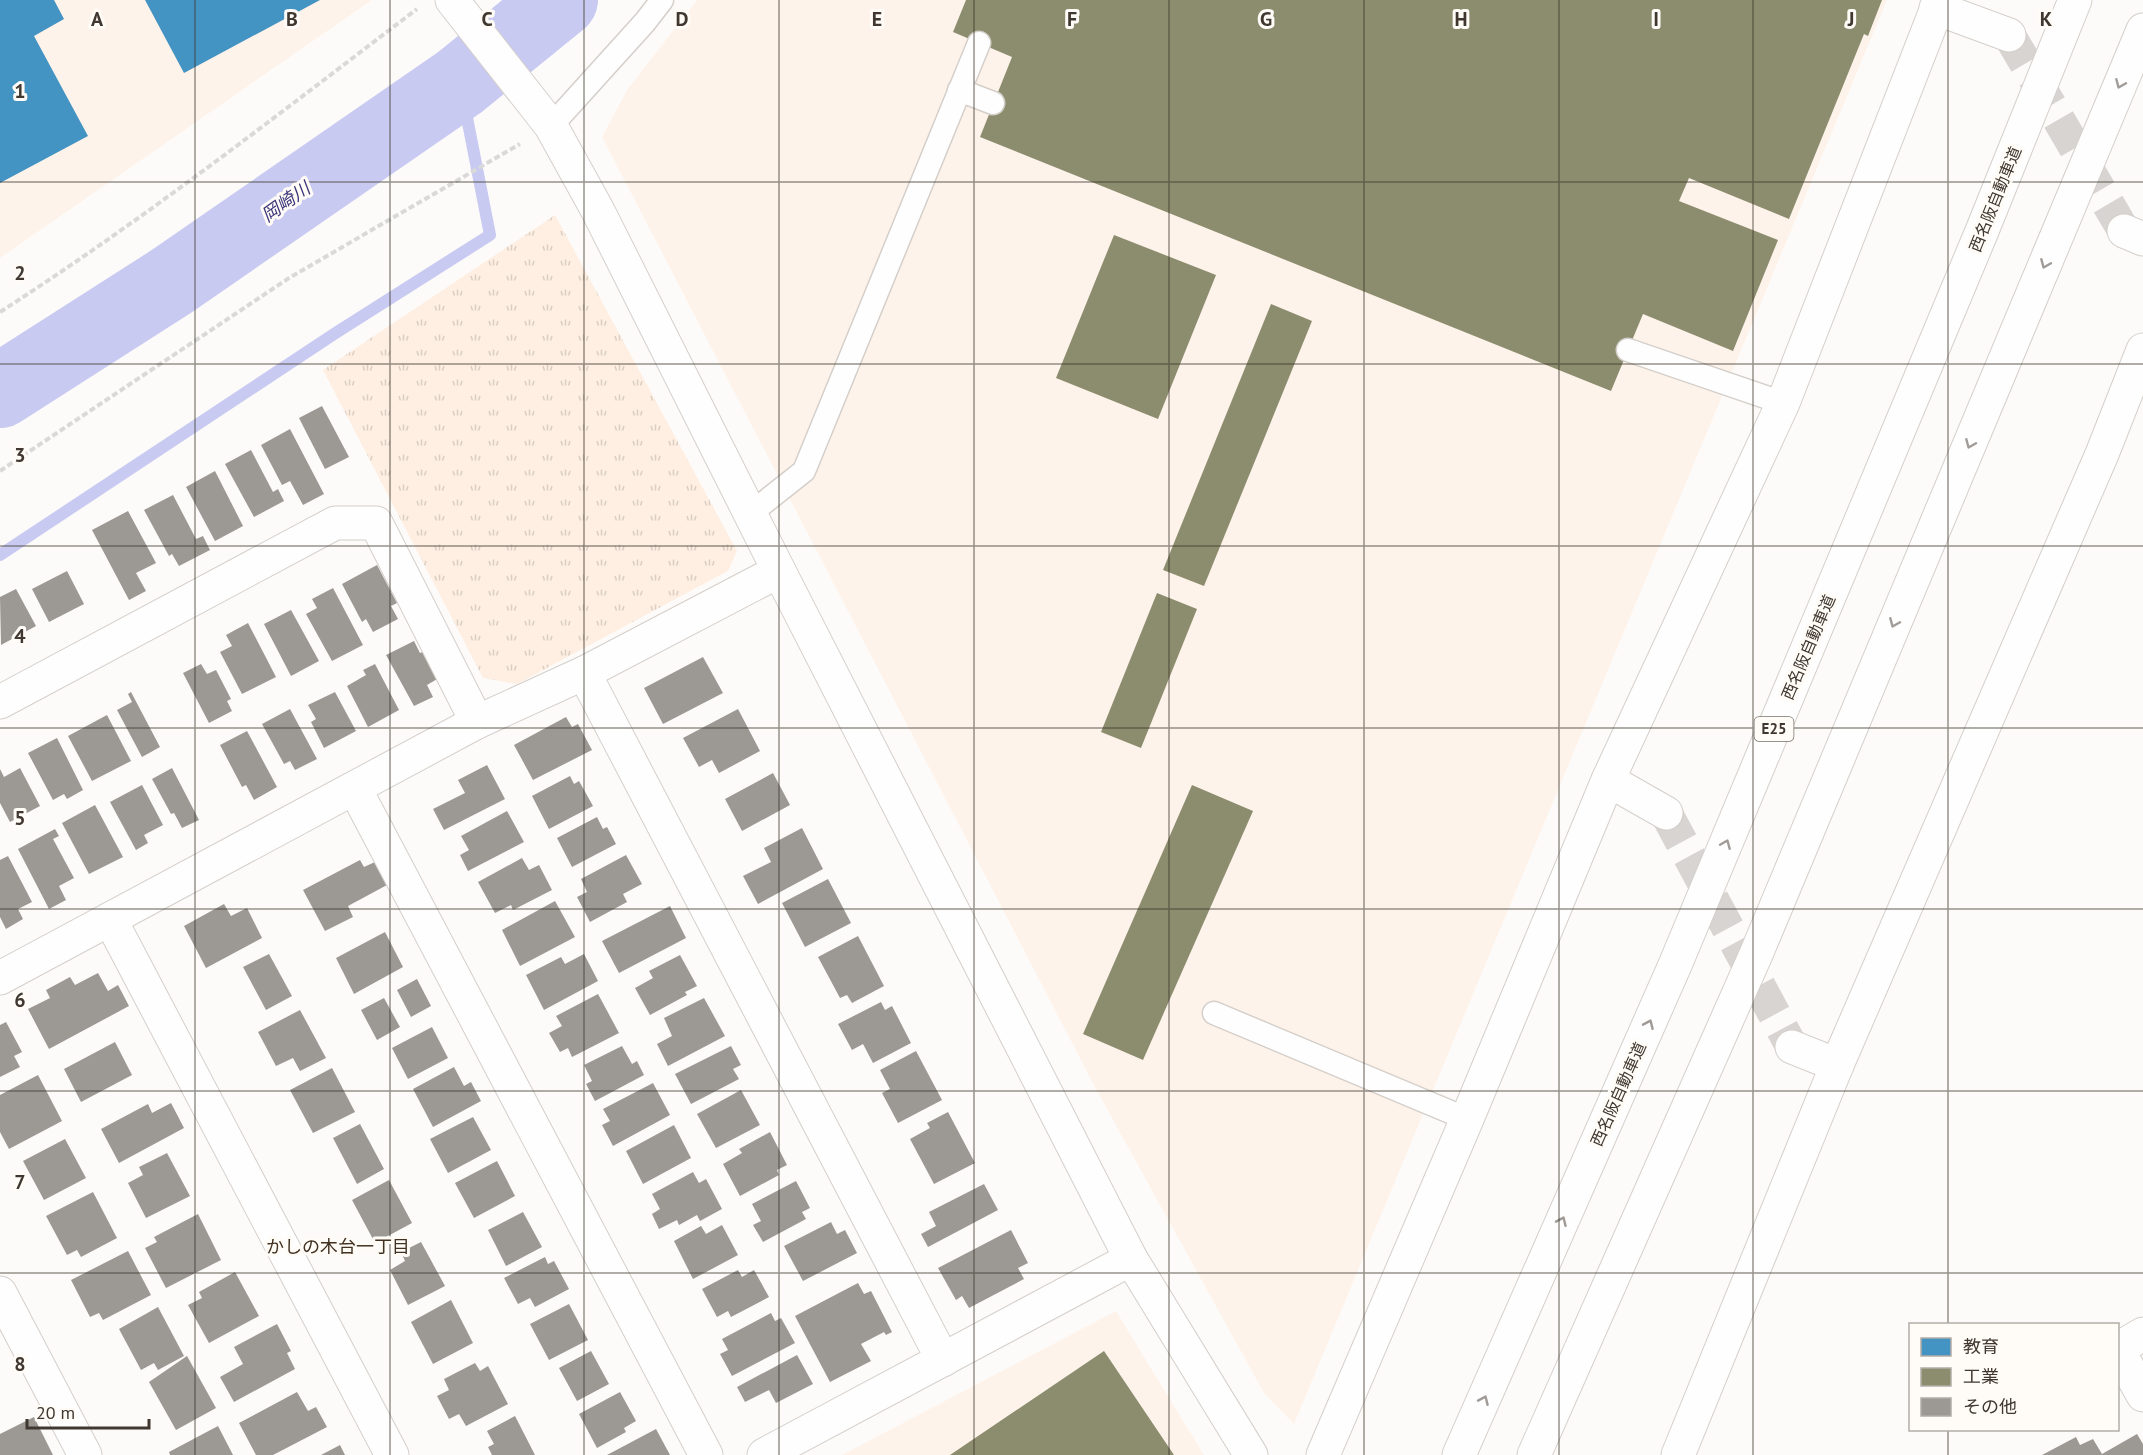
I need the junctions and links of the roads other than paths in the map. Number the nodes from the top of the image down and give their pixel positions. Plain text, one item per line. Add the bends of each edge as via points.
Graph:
1 (662, 0) edge
2 (2075, 0) edge
3 (455, 4) edge
4 (1938, 4) edge
5 (2143, 30) edge
6 (2009, 35) tunnel mouth
7 (979, 43) dead end
8 (959, 90) junction
9 (993, 104) dead end
10 (544, 116) junction
11 (1628, 350) dead end
12 (2143, 350) edge
13 (1783, 403) junction
14 (751, 513) junction
15 (779, 571) junction
16 (584, 672) junction
17 (0, 702) edge
18 (477, 722) junction
19 (1608, 780) junction
20 (355, 789) junction
21 (1666, 813) tunnel mouth
22 (110, 919) junction
23 (0, 978) edge
24 (1214, 1013) dead end
25 (1792, 1047) tunnel mouth
26 (1837, 1065) junction
27 (1467, 1119) junction
28 (1131, 1259) junction
29 (0, 1293) edge
30 (2143, 1334) edge
31 (2119, 1349) edge
32 (2119, 1352) edge
33 (943, 1360) junction
34 (2143, 1395) edge
35 (1460, 1454) edge
36 (85, 1455) edge
37 (392, 1455) edge
38 (706, 1455) edge
39 (764, 1455) edge
40 (1251, 1455) edge
41 (1323, 1455) edge
42 (1534, 1455) edge
43 (1678, 1455) edge

1 - 10 lane via 645,22
35 -> 2 main road, 西名阪自動車道 / E25 via 1680,954
3 - 10 main road
4 - 6 main road
4 - 13 main road
5 -> 42 main road via 1757,952
7 - 8 lane
8 - 9 lane
8 - 14 lane via 804,471
10 - 14 main road via 598,211
11 - 13 lane
12 - 26 main road via 2102,454
13 - 19 main road
14 - 15 main road
15 - 16 main road
15 - 28 main road
16 - 18 main road
16 - 33 main road
17 - 18 main road via 335,523 376,523
18 - 20 main road
19 - 21 main road
19 - 27 main road
20 - 22 main road
20 - 38 main road
22 - 23 main road
22 - 37 main road
24 - 27 lane
25 - 26 main road
26 - 43 main road
27 - 41 main road
28 - 33 main road
28 - 40 main road
29 - 36 main road
30 - 31 main road
32 - 34 main road
33 - 39 main road

